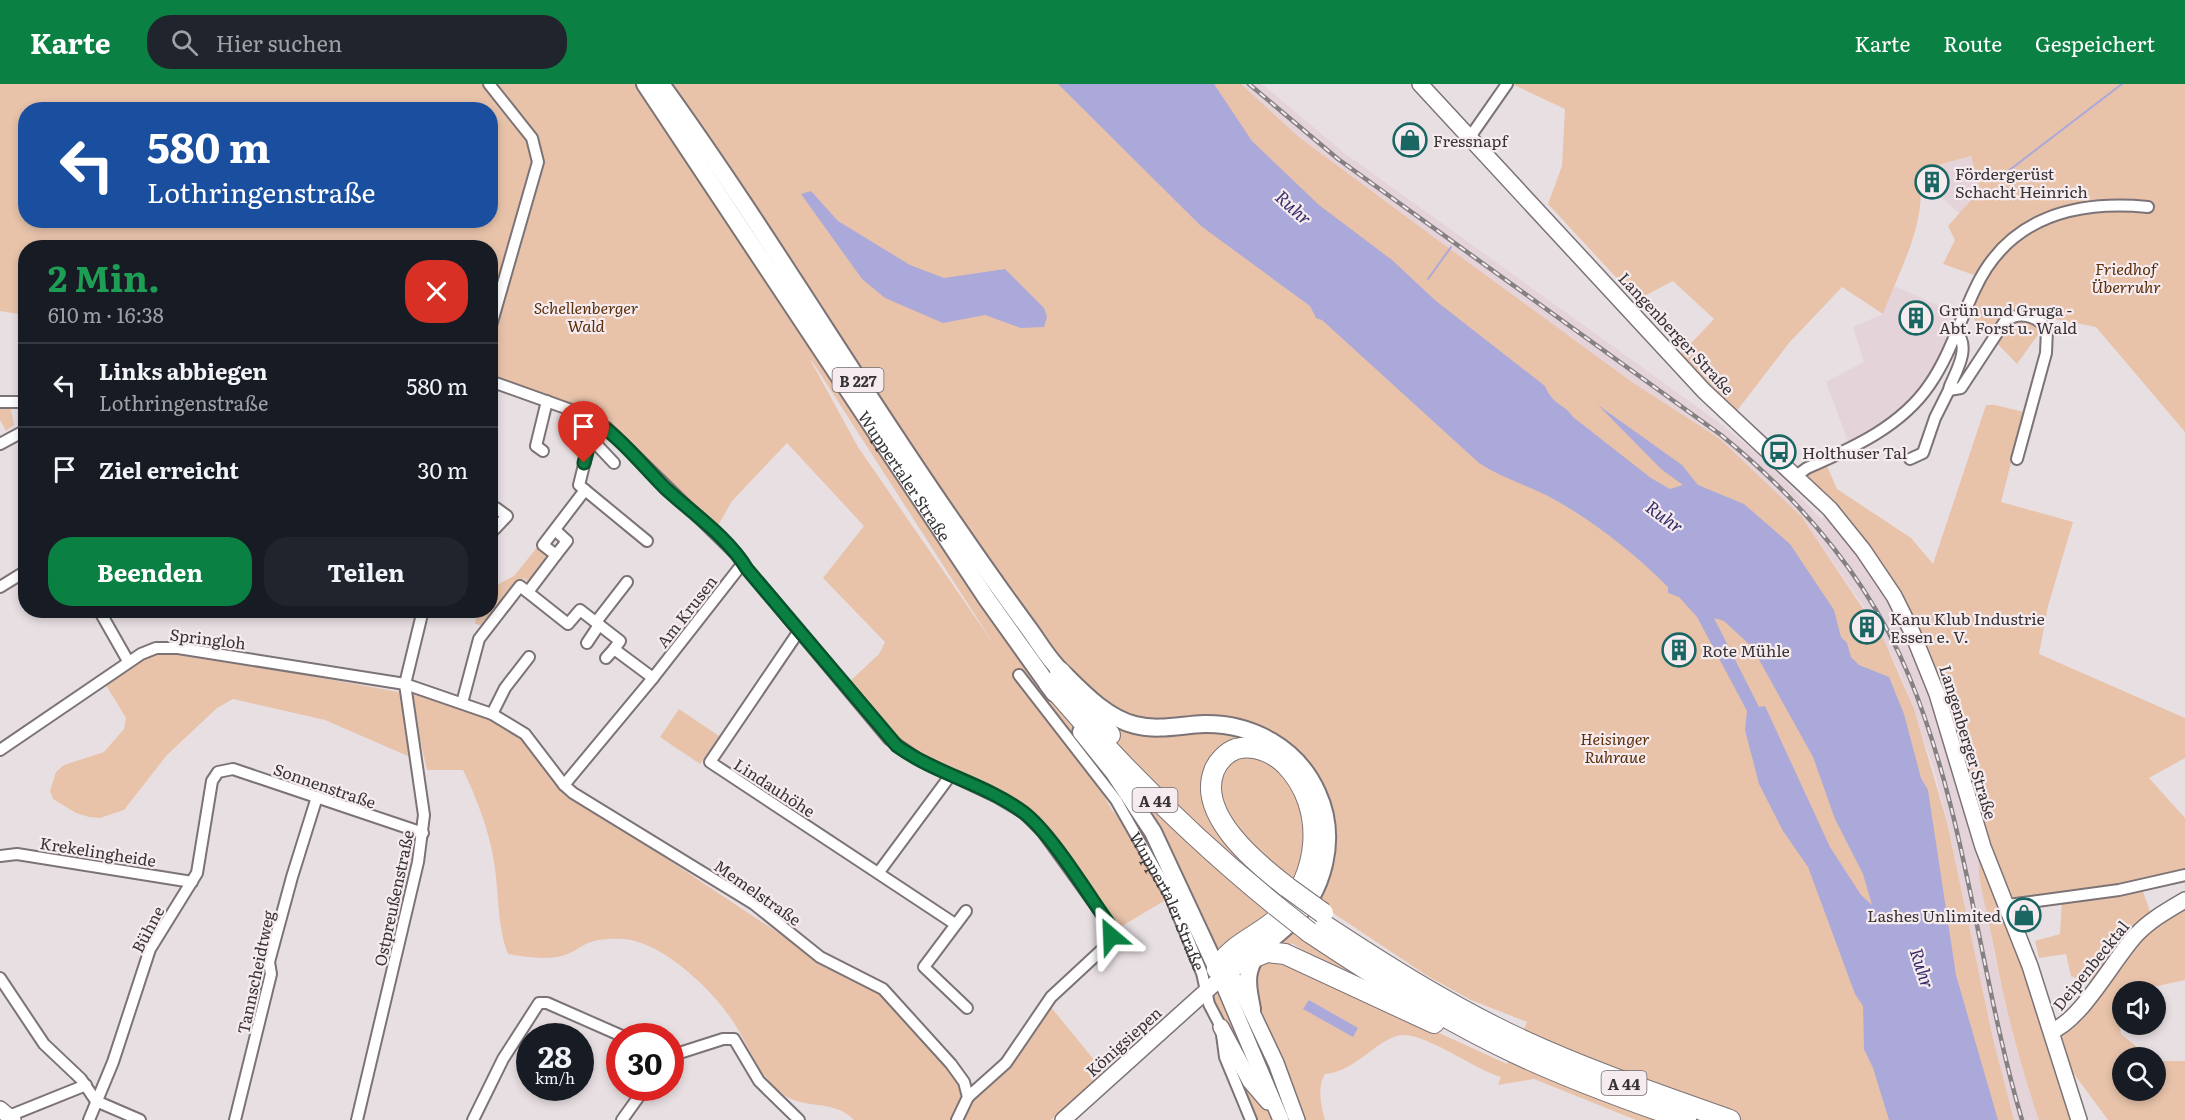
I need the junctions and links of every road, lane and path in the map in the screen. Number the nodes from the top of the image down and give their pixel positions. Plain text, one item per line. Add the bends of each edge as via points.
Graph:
1 (489, 84) edge
2 (645, 84) edge
3 (661, 84) edge
4 (1420, 84) edge
5 (1508, 84) edge
6 (1470, 136) junction
7 (2148, 207) dead end
8 (498, 301) edge
9 (1956, 332) junction
10 (498, 384) edge
11 (1949, 390) junction
12 (547, 401) junction
13 (0, 402) edge
14 (18, 402) edge
15 (595, 421) junction
16 (18, 434) edge
17 (590, 441) junction
18 (0, 444) edge
19 (543, 451) dead end
20 (1910, 459) dead end
21 (2017, 459) dead end
22 (614, 463) dead end
23 (1797, 476) junction
24 (585, 490) junction
25 (498, 509) edge
26 (498, 524) edge
27 (555, 530) junction
28 (647, 541) dead end
29 (556, 555) junction
30 (743, 562) junction
31 (18, 576) edge
32 (627, 582) dead end
33 (0, 587) edge
34 (528, 592) junction
35 (498, 614) edge
36 (103, 618) edge
37 (421, 618) edge
38 (495, 618) edge
39 (597, 623) junction
40 (799, 631) junction
41 (587, 642) dead end
42 (614, 649) junction
43 (529, 657) dead end
44 (606, 658) dead end
45 (128, 662) junction
46 (1019, 675) dead end
47 (1054, 677) junction
48 (653, 678) junction
49 (405, 684) junction
50 (462, 703) junction
51 (492, 714) junction
52 (0, 750) edge
53 (218, 772) joint
54 (950, 776) junction
55 (564, 785) junction
56 (317, 797) junction
57 (423, 833) junction
58 (0, 856) edge
59 (879, 872) junction
60 (2185, 875) edge
61 (192, 882) junction
62 (1282, 896) junction
63 (2185, 900) edge
64 (2007, 905) junction
65 (966, 911) dead end
66 (1317, 922) junction
67 (955, 924) junction
68 (1262, 949) junction
69 (1224, 971) junction
70 (0, 978) edge
71 (1208, 990) junction
72 (967, 1008) dead end
73 (1252, 1010) junction
74 (1221, 1027) junction
75 (606, 1029) edge
76 (2052, 1031) junction
77 (1518, 1046) junction
78 (684, 1052) edge
79 (86, 1085) junction
80 (969, 1097) junction
81 (96, 1101) junction
82 (636, 1101) edge
83 (9, 1117) edge
84 (1280, 1117) edge
85 (89, 1120) edge
86 (140, 1120) edge
87 (235, 1120) edge
88 (357, 1120) edge
89 (473, 1120) edge
90 (622, 1120) edge
91 (799, 1120) edge
92 (957, 1120) edge
93 (1063, 1120) edge
94 (1251, 1120) edge
95 (1297, 1120) edge
96 (1686, 1120) edge
97 (1730, 1120) edge
98 (2079, 1120) edge

1 - 8 street via 532,138 538,162
2 - 47 main road, Wuppertaler Straße / B 227 via 987,599
3 - 47 main road, Wuppertaler Straße / B 227
4 - 6 main road, Langenberger Straße
5 - 6 street
6 - 23 main road, Langenberger Straße via 1704,391
7 - 9 street via 2086,206 2059,213 2022,233 1990,263
9 - 11 street via 1963,350
9 - 23 street via 1929,385 1909,409 1882,430
10 - 12 street
11 - 20 street via 1923,453
11 - 21 street via 1961,388 2005,321 2017,315 2041,322 2047,329 2046,353
12 - 15 street
12 - 19 street via 536,446
13 - 14 street
15 - 17 street
15 - 30 street via 624,444
16 - 18 street
17 - 22 street
17 - 24 street via 579,485
23 - 64 main road, Langenberger Straße via 1830,508 1863,550 1894,596 1912,632 1936,694 1983,847
24 - 27 street
24 - 28 street
25 - 26 street via 507,516
27 - 29 street via 567,542
27 - 29 street via 543,545
29 - 34 street
30 - 40 street
30 - 48 street, Am Krusen
31 - 33 street
32 - 39 street
34 - 35 street via 520,586
34 - 39 street via 568,624 580,610
36 - 45 street
37 - 49 street, Ostpreußenstraße
38 - 50 street via 479,639
39 - 41 street
39 - 42 street via 620,641
40 - 54 street via 889,739 906,753
40 - 59 street, Lindauhöhe via 710,762
42 - 44 street
42 - 48 street
43 - 51 street via 504,688
45 - 49 street, Springloh via 149,650 178,648
45 - 52 street, Springloh
46 - 71 street, Wuppertaler Straße via 1116,800 1170,895
47 - 62 highway, A 44 via 1142,788 1210,852
47 - 68 main road via 1127,722 1159,728 1201,724 1235,727 1268,739 1300,765 1318,794 1324,814 1326,856 1311,896 1289,925
47 - 69 main road via 1063,710 1114,773 1152,832
48 - 55 street, Am Krusen
49 - 50 street, Memelstraße
49 - 57 street, Ostpreußenstraße
50 - 51 street, Memelstraße
51 - 55 street, Memelstraße via 525,734
53 - 56 street, Sonnenstraße via 233,769
53 - 61 street, Bühne via 212,781
54 - 59 street
54 - 80 street via 1013,805 1034,822 1112,933 1106,946 1051,997 1006,1063
55 - 80 street, Memelstraße via 754,904 825,960 879,986 937,1046 964,1082
56 - 57 street, Sonnenstraße
56 - 87 street, Tannscheidtweg via 269,962 271,974
57 - 88 street, Ostpreußenstraße
58 - 61 street, Krekelingheide via 17,854
59 - 67 street, Lindauhöhe
60 - 64 street via 2119,890
61 - 81 street, Bühne via 150,949
62 - 66 highway, A 44, bridge
62 - 69 highway via 1233,837 1213,804 1210,792 1215,767 1236,749 1258,748 1267,752 1292,774 1310,808 1313,855 1304,883 1288,907 1266,928 1222,958
63 - 76 main road, Deipenbecktal via 2137,934 2072,1018
64 - 76 main road, Langenberger Straße
65 - 67 street
66 - 77 highway, A 44
66 - 77 highway, A 44 via 1450,1019
67 - 72 street via 924,967
68 - 69 highway
68 - 73 main road via 1248,974
68 - 77 highway via 1289,956 1490,1048
69 - 71 main road, Königsiepen
69 - 73 main road, Wuppertaler Straße via 1237,982
69 - 84 main road, Wuppertaler Straße
70 - 79 street via 44,1044
71 - 74 street, Wuppertaler Straße via 1209,1004
71 - 93 main road, Königsiepen
73 - 95 main road, Wuppertaler Straße
74 - 84 main road via 1250,1081
74 - 94 street, Wuppertaler Straße via 1225,1057
75 - 89 street via 539,1003 503,1059
76 - 98 main road, Langenberger Straße
77 - 96 highway, A 44 via 1610,1093
77 - 97 highway, A 44
78 - 91 street via 734,1039 759,1081
79 - 81 street
79 - 83 street
80 - 92 street
81 - 85 street, Bühne
81 - 86 street
82 - 90 street

